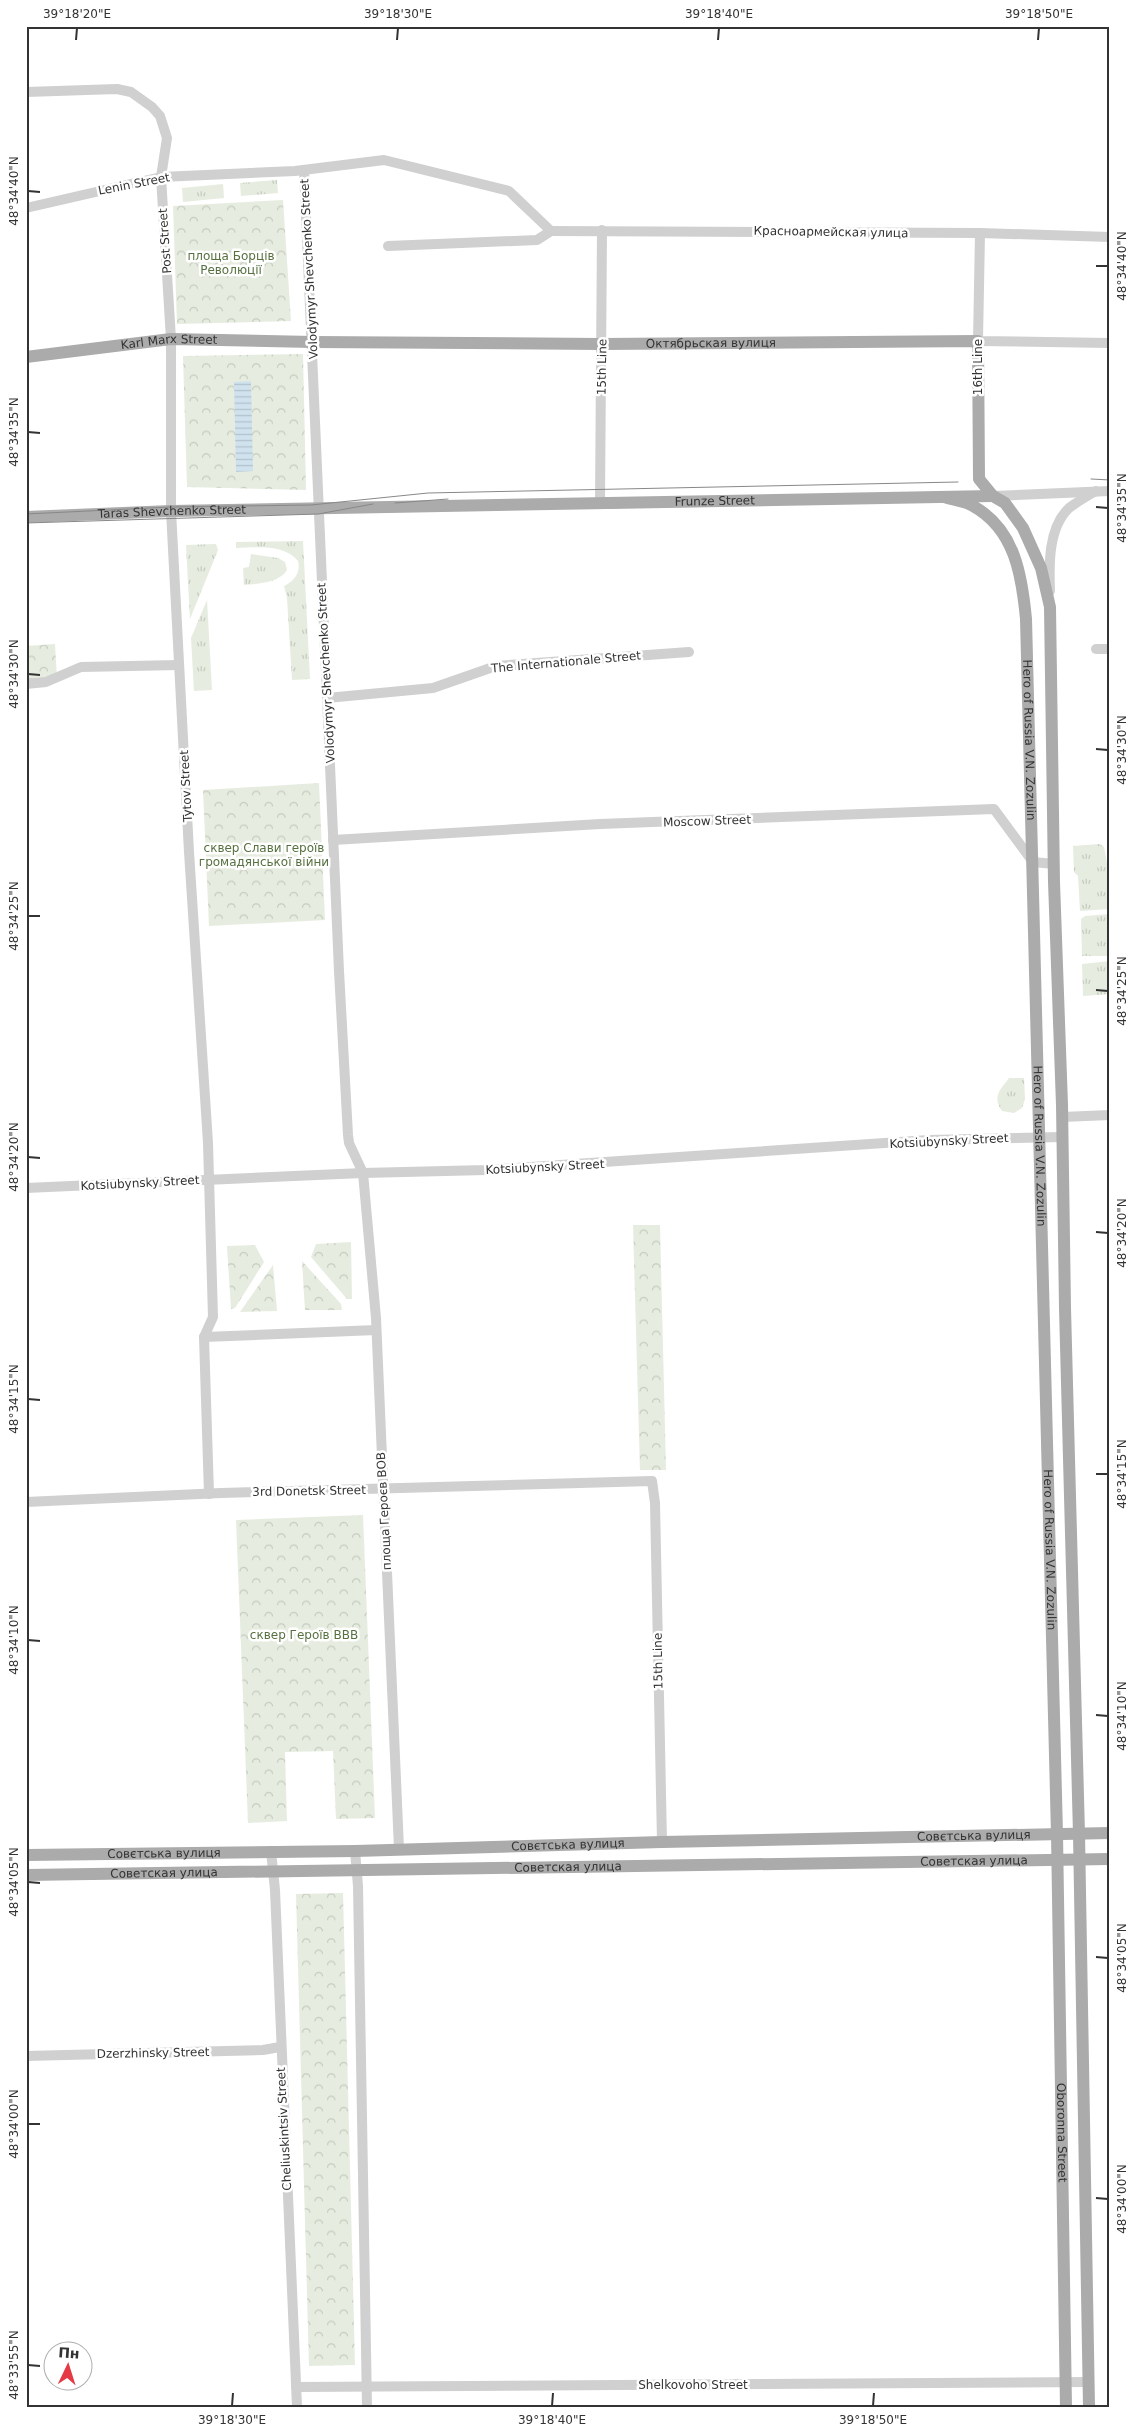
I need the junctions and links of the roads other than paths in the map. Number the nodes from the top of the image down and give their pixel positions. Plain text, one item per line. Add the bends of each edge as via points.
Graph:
1 (26, 92) edge
2 (304, 170) junction
3 (160, 177) junction
4 (26, 208) edge
5 (602, 230) junction
6 (551, 231) junction
7 (980, 233) junction
8 (1110, 237) edge
9 (388, 246) dead end
10 (171, 339) junction
11 (978, 341) junction
12 (313, 342) junction
13 (1110, 343) edge
14 (602, 344) junction
15 (26, 357) edge
16 (1096, 491) junction
17 (1110, 491) edge
18 (993, 496) junction
19 (944, 497) junction
20 (600, 504) junction
21 (318, 510) junction
22 (171, 511) junction
23 (26, 517) edge
24 (1050, 607) junction
25 (1096, 649) dead end
26 (1110, 649) edge
27 (689, 652) dead end
28 (179, 665) junction
29 (26, 684) edge
30 (327, 698) junction
31 (333, 840) junction
32 (1033, 862) junction
33 (1054, 864) junction
34 (1110, 1115) edge
35 (1062, 1117) junction
36 (1038, 1137) junction
37 (1062, 1137) junction
38 (363, 1173) junction
39 (208, 1179) junction
40 (26, 1188) edge
41 (376, 1330) junction
42 (204, 1338) junction
43 (652, 1481) joint
44 (383, 1489) junction
45 (209, 1494) junction
46 (26, 1502) edge
47 (1110, 1833) edge
48 (1057, 1834) junction
49 (1079, 1834) junction
50 (662, 1842) junction
51 (399, 1849) junction
52 (271, 1851) junction
53 (355, 1851) junction
54 (26, 1855) edge
55 (1056, 1858) junction
56 (1110, 1859) edge
57 (1079, 1861) junction
58 (357, 1869) junction
59 (273, 1871) junction
60 (26, 1875) edge
61 (280, 2046) junction
62 (26, 2056) edge
63 (1066, 2382) junction
64 (1089, 2382) junction
65 (296, 2387) junction
66 (366, 2387) junction
67 (297, 2407) edge
68 (367, 2407) edge
69 (1066, 2407) edge
70 (1089, 2407) edge

1 - 3 street, Post Street via 117,89 143,99 165,126 167,138
2 - 3 street, Lenin Street
2 - 6 street, Lenin Street via 384,160 509,191
2 - 12 street, Volodymyr Shevchenko Street
3 - 4 street, Lenin Street
3 - 10 street, Post Street
5 - 6 street, Красноармейская улица
5 - 7 street, Красноармейская улица
5 - 14 street, 15th Line
6 - 9 street via 537,240
7 - 8 street, Красноармейская улица
7 - 11 street, 16th Line
10 - 12 main road, Karl Marx Street
10 - 15 main road, Karl Marx Street
10 - 22 street, Post Street
11 - 13 street, Октябрьская вулиця
11 - 14 main road, Октябрьская вулиця
11 - 18 main road, 16th Line via 978,478
12 - 14 main road, Октябрьская вулиця
12 - 21 street, Volodymyr Shevchenko Street
14 - 20 street, 15th Line
16 - 17 street, Frunze Street
16 - 18 street, Frunze Street
16 - 24 street via 1069,509 1059,523 1050,558
18 - 19 main road, Frunze Street
18 - 24 main road, Hero of Russia V.N. Zozulin via 1006,503 1023,528 1041,568
19 - 20 main road, Frunze Street
19 - 32 main road, Hero of Russia V.N. Zozulin via 972,505 996,524 1008,541 1023,579
20 - 21 main road, Frunze Street
21 - 22 main road, Taras Shevchenko Street
21 - 30 street, Volodymyr Shevchenko Street
22 - 23 main road, Taras Shevchenko Street
22 - 28 street, Tytov Street
24 - 33 main road, Hero of Russia V.N. Zozulin
25 - 26 street
27 - 30 street, The Internationale Street via 496,666 433,688
28 - 29 street via 81,667 46,682
28 - 39 street, Tytov Street
30 - 31 street, Volodymyr Shevchenko Street
31 - 32 street, Moscow Street via 600,824 994,809
31 - 38 street, Volodymyr Shevchenko Street via 349,1143
32 - 33 street
32 - 36 main road, Hero of Russia V.N. Zozulin
33 - 35 main road, Hero of Russia V.N. Zozulin
34 - 35 street
35 - 37 main road, Hero of Russia V.N. Zozulin
36 - 37 street, Kotsiubynsky Street
36 - 38 street, Kotsiubynsky Street via 929,1140 496,1170
36 - 48 main road, Hero of Russia V.N. Zozulin
37 - 49 main road, Hero of Russia V.N. Zozulin
38 - 39 street, Kotsiubynsky Street
38 - 41 street, площа Героєв ВОВ
39 - 40 street, Kotsiubynsky Street
39 - 42 street via 213,1317
41 - 42 street
41 - 44 street, площа Героєв ВОВ
42 - 45 street
43 - 44 street, 3rd Donetsk Street
43 - 50 street, 15th Line
44 - 45 street, 3rd Donetsk Street
44 - 51 street, площа Героєв ВОВ
45 - 46 street, 3rd Donetsk Street
47 - 49 main road, Совєтська вулиця
48 - 49 main road, Совєтська вулиця
48 - 50 main road, Совєтська вулиця
48 - 55 main road, Hero of Russia V.N. Zozulin
49 - 57 main road, Hero of Russia V.N. Zozulin
50 - 51 main road, Совєтська вулиця
51 - 53 main road, Совєтська вулиця
52 - 53 main road, Совєтська вулиця
52 - 54 main road, Совєтська вулиця
52 - 59 street, Cheliuskintsiv Street
53 - 58 street
55 - 57 main road, Советская улица
55 - 58 main road, Советская улица
55 - 63 main road, Oboronna Street
56 - 57 main road, Советская улица
57 - 64 main road, Oboronna Street
58 - 59 main road, Советская улица
58 - 66 street
59 - 60 main road, Советская улица
59 - 61 street, Cheliuskintsiv Street
61 - 62 street, Dzerzhinsky Street via 263,2050
61 - 65 street, Cheliuskintsiv Street
63 - 64 street, Shelkovoho Street
63 - 66 street, Shelkovoho Street
63 - 69 main road, Oboronna Street
64 - 70 main road, Oboronna Street
65 - 66 street, Shelkovoho Street
65 - 67 street, Cheliuskintsiv Street
66 - 68 street

